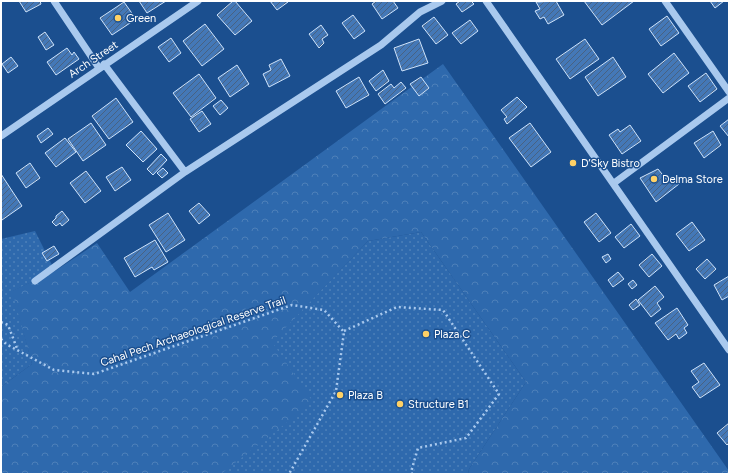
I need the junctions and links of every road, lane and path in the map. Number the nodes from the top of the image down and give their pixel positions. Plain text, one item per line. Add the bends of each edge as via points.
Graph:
1 (54, 1) edge
2 (198, 1) edge
3 (442, 1) edge
4 (486, 1) edge
5 (665, 1) edge
6 (101, 66) junction
7 (729, 92) edge
8 (729, 98) edge
9 (1, 136) edge
10 (185, 172) junction
11 (614, 183) junction
12 (35, 281) dead end
13 (1, 323) edge
14 (344, 332) junction
15 (1, 339) edge
16 (729, 350) edge
17 (18, 351) junction
18 (289, 474) edge
19 (412, 474) edge

1 - 6 street
2 - 6 street, Arch Street
3 - 10 street via 420,12 381,45
4 - 11 street
5 - 7 street
6 - 9 street, Arch Street
6 - 10 street
8 - 11 street
10 - 12 street
11 - 16 street
13 - 17 path via 8,325
14 - 17 path, Cahal Pech Archaeological Reserve Trail via 324,310 292,305 94,374 54,370
14 - 18 path via 336,391
14 - 19 path via 397,307 443,310 499,394 466,438 418,448
15 - 17 path, Cahal Pech Archaeological Reserve Trail

